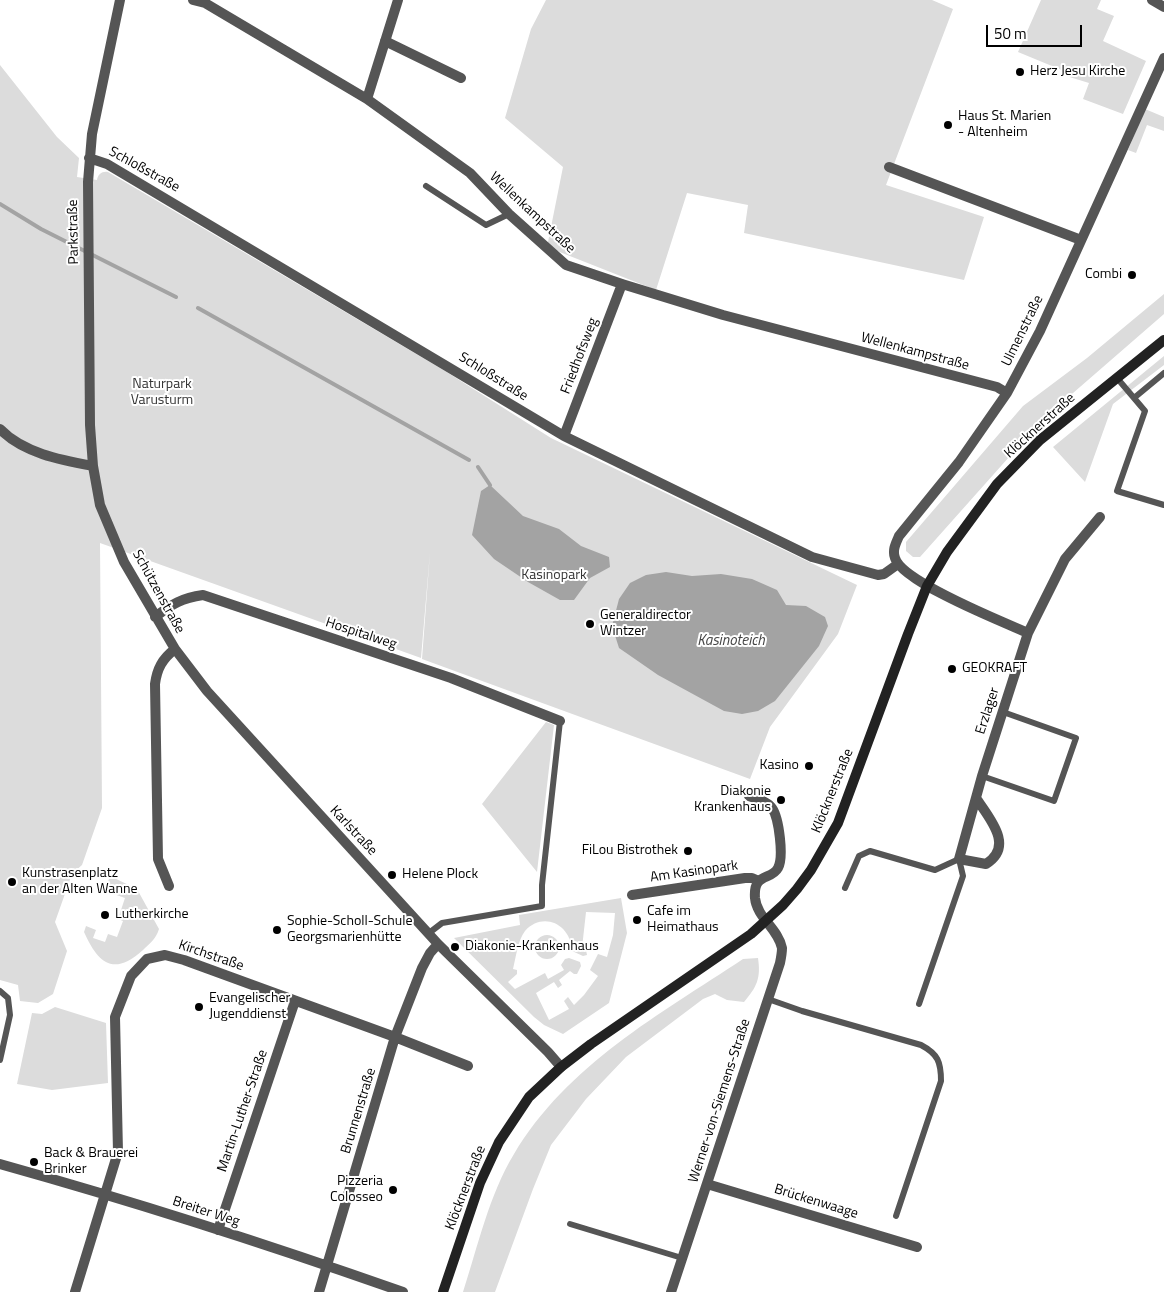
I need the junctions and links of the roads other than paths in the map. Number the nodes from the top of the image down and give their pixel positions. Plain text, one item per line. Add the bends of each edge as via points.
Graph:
1 (120, 0) edge
2 (193, 0) edge
3 (398, 0) edge
4 (1152, 0) edge
5 (1164, 7) edge
6 (385, 41) junction
7 (1164, 58) edge
8 (461, 78) dead end
9 (366, 99) junction
10 (89, 158) junction
11 (889, 168) dead end
12 (426, 186) dead end
13 (509, 214) junction
14 (1081, 240) junction
15 (622, 284) junction
16 (1164, 340) edge
17 (1164, 374) edge
18 (1117, 378) junction
19 (1007, 393) junction
20 (1134, 398) junction
21 (0, 429) edge
22 (564, 436) junction
23 (93, 466) junction
24 (1164, 506) edge
25 (1100, 517) dead end
26 (898, 564) junction
27 (927, 586) junction
28 (155, 617) junction
29 (1028, 633) junction
30 (175, 649) junction
31 (1003, 712) junction
32 (560, 720) joint
33 (982, 776) junction
34 (748, 796) dead end
35 (976, 798) junction
36 (959, 859) junction
37 (759, 881) junction
38 (169, 886) dead end
39 (844, 888) dead end
40 (632, 895) dead end
41 (766, 921) junction
42 (428, 933) junction
43 (438, 944) junction
44 (0, 991) edge
45 (768, 999) junction
46 (295, 1001) junction
47 (919, 1004) dead end
48 (395, 1037) junction
49 (0, 1060) edge
50 (468, 1066) dead end
51 (561, 1067) junction
52 (0, 1164) edge
53 (707, 1184) junction
54 (106, 1194) junction
55 (896, 1216) dead end
56 (570, 1224) dead end
57 (218, 1230) junction
58 (917, 1247) dead end
59 (682, 1258) junction
60 (328, 1266) junction
61 (75, 1292) edge
62 (319, 1292) edge
63 (403, 1292) edge
64 (443, 1292) edge
65 (671, 1292) edge

1 - 10 street, Parkstraße
2 - 9 street, Wellenkampstraße via 205,3
3 - 6 street
4 - 5 street
6 - 8 street
6 - 9 street
7 - 14 street, Ulmenstraße
9 - 13 street, Wellenkampstraße via 470,173
10 - 22 street, Schloßstraße via 115,168
10 - 23 street, Parkstraße
11 - 14 street
12 - 13 lane via 486,225
13 - 15 street, Wellenkampstraße via 566,265
14 - 19 street, Ulmenstraße via 1040,331
15 - 19 street, Wellenkampstraße
15 - 22 street, Friedhofsweg
16 - 18 main road, Klöcknerstraße
17 - 20 lane
18 - 20 lane
18 - 27 main road, Klöcknerstraße via 1040,440 997,484 947,552
19 - 26 street, Ulmenstraße via 960,462 899,536 894,551
20 - 24 lane via 1144,411 1118,491
21 - 23 street via 7,437 43,455
22 - 26 street, Schloßstraße via 812,557 878,574 884,574
23 - 28 street, Schützenstraße via 100,504 124,562
25 - 29 street, Erzlager via 1065,559
26 - 27 street
27 - 29 street
27 - 41 main road, Klöcknerstraße via 838,823 802,883
28 - 30 street, Schützenstraße
28 - 32 street, Hospitalweg via 186,597 204,595 451,678
29 - 31 street, Erzlager
30 - 38 street, Schützenstraße via 157,670 155,684 158,859
30 - 42 street, Karlstraße via 207,692
31 - 33 street, Erzlager
31 - 33 lane via 1076,738 1054,801
32 - 42 lane via 542,906 442,923
33 - 35 street, Erzlager
34 - 37 street via 772,808 781,850 777,871
35 - 36 street, Erzlager
35 - 36 street via 1000,842 994,859 986,864
36 - 39 lane via 935,870 870,851 859,856
36 - 47 lane via 964,876
37 - 40 street, Am Kasinopark via 745,878
37 - 41 street via 756,906
41 - 45 street, Werner-von-Siemens-Straße via 778,936 782,949
41 - 51 main road, Klöcknerstraße
42 - 43 street, Karlstraße
43 - 48 street, Brunnenstraße via 422,968
43 - 51 street, Karlstraße
44 - 49 lane via 8,998 10,1015
45 - 53 street, Werner-von-Siemens-Straße
45 - 55 lane via 921,1045 938,1059 941,1081
46 - 48 street, Kirchstraße
46 - 54 street, Kirchstraße via 184,960 164,955 147,959 131,976 114,1017 118,1152
46 - 57 street, Martin-Luther-Straße
48 - 50 street, Kirchstraße
48 - 60 street, Brunnenstraße
51 - 64 main road, Klöcknerstraße via 530,1098 499,1142 480,1183
52 - 54 street, Breiter Weg
53 - 58 street, Brückenwaage
53 - 59 street, Werner-von-Siemens-Straße
54 - 57 street, Breiter Weg
54 - 61 street, Kirchstraße
56 - 59 lane
57 - 60 street, Breiter Weg
59 - 65 street, Werner-von-Siemens-Straße
60 - 62 street, Brunnenstraße
60 - 63 street, Breiter Weg

